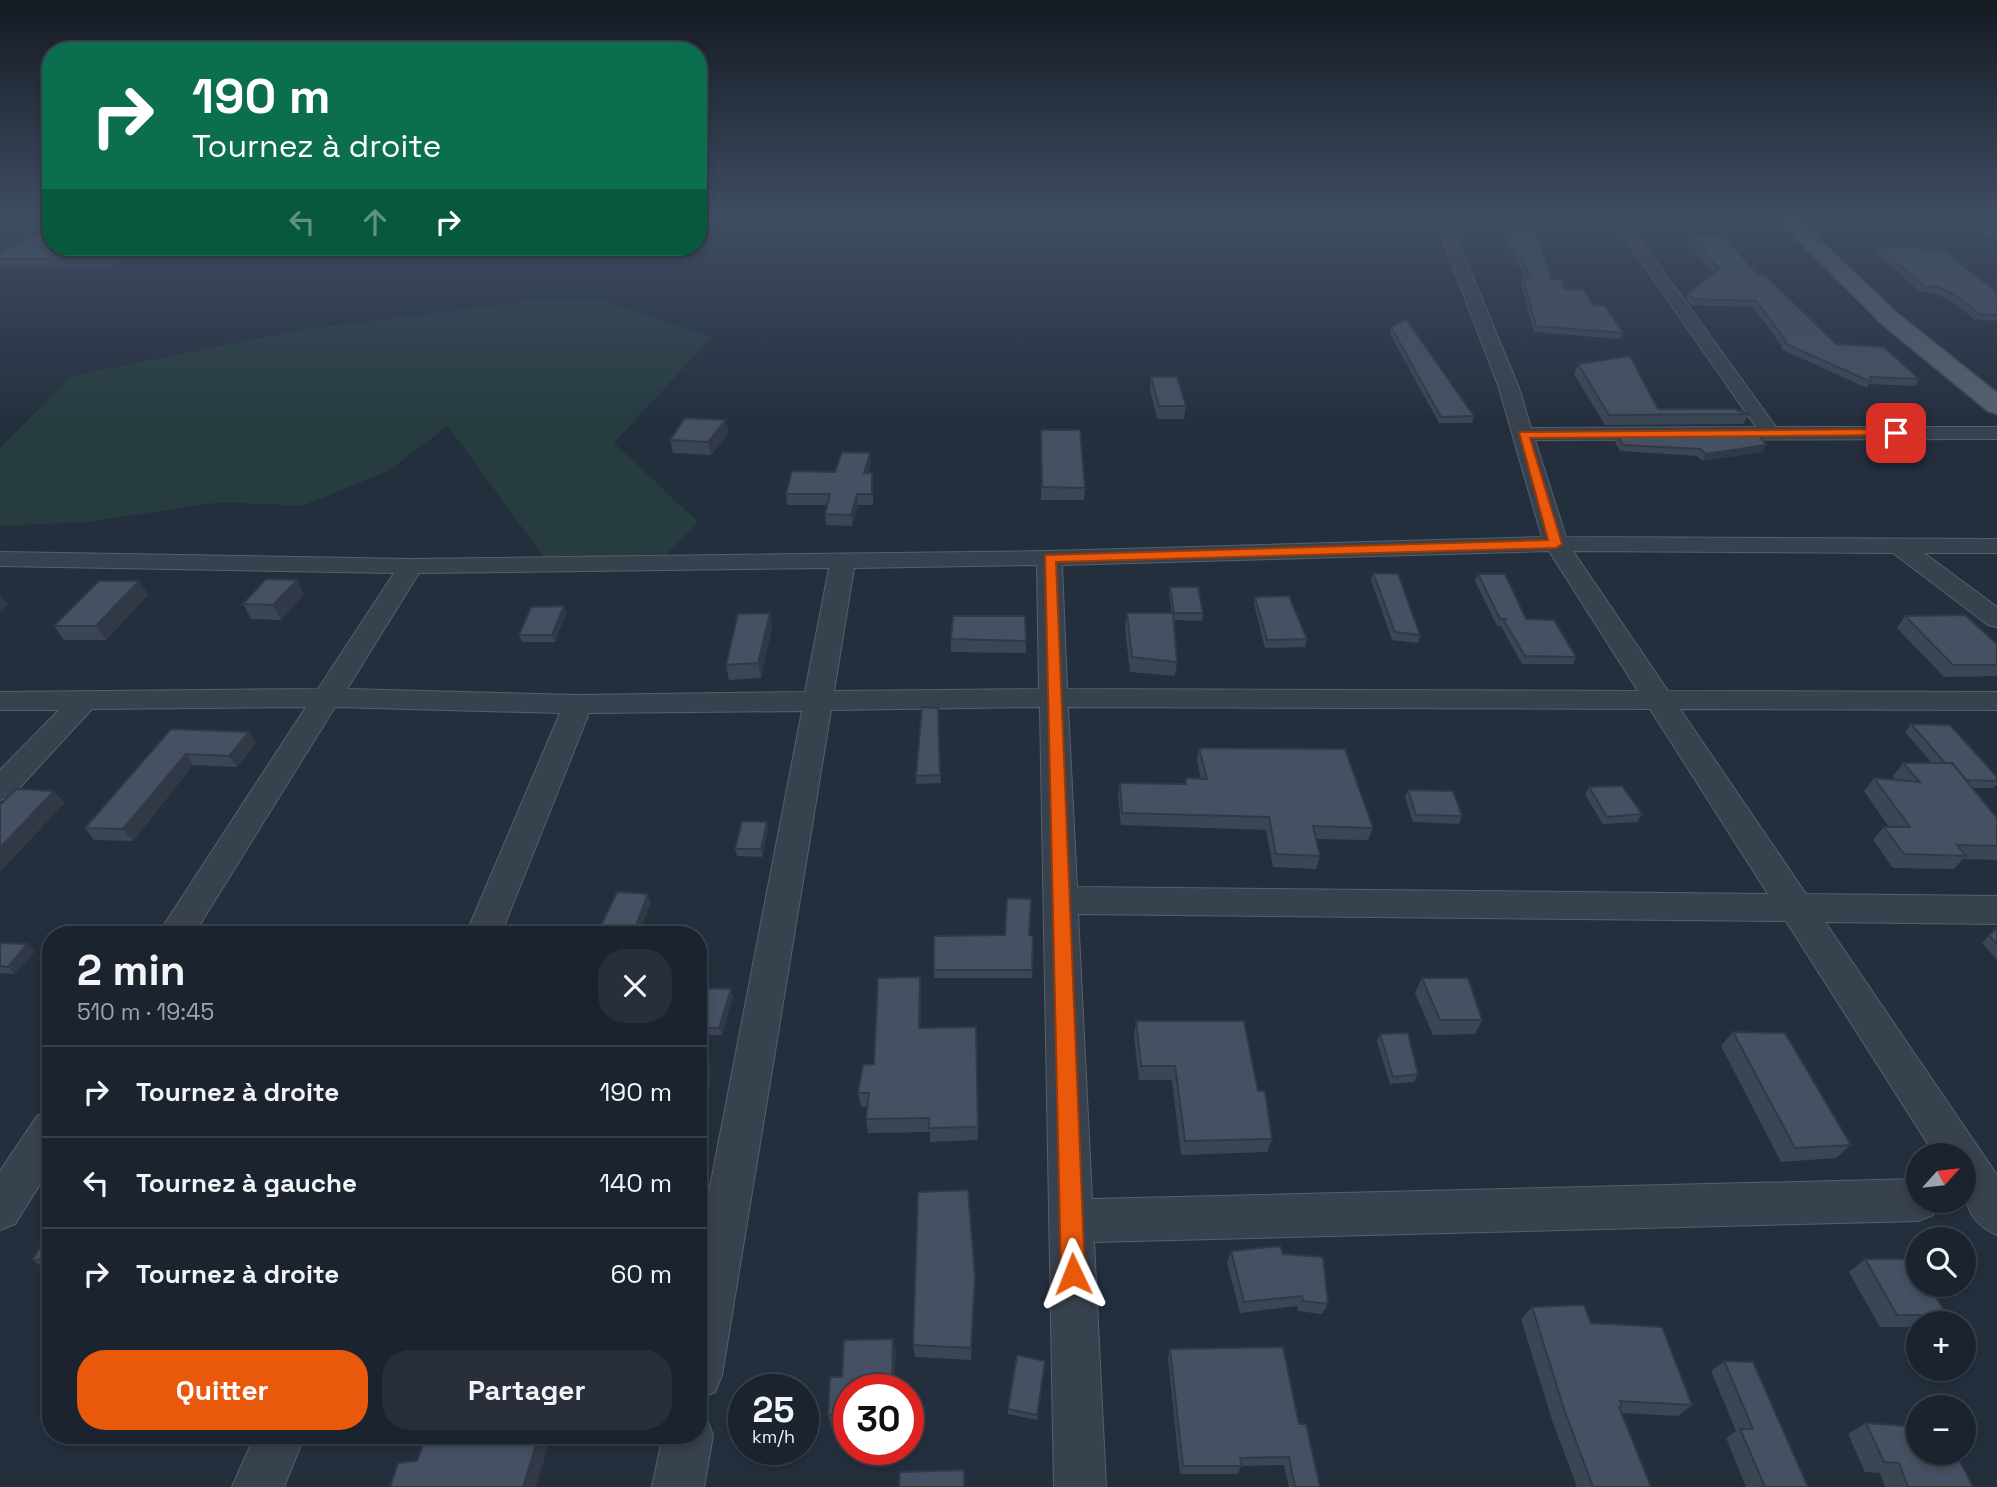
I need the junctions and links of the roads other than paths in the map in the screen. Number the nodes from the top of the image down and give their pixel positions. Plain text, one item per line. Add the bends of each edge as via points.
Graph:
1 (1469, 286) edge
2 (1666, 286) edge
3 (1856, 286) edge
4 (1997, 406) edge
5 (1770, 433) junction
6 (1997, 433) edge
7 (1523, 434) junction
8 (1556, 544) junction
9 (1897, 544) junction
10 (1997, 546) edge
11 (1049, 558) junction
12 (0, 559) edge
13 (844, 559) junction
14 (411, 566) junction
15 (1997, 619) edge
16 (326, 698) junction
17 (1054, 698) junction
18 (1659, 699) junction
19 (85, 700) junction
20 (0, 701) edge
21 (818, 701) junction
22 (1997, 701) edge
23 (578, 704) junction
24 (0, 789) edge
25 (1060, 900) junction
26 (1796, 908) junction
27 (1997, 910) edge
28 (181, 926) edge
29 (487, 926) edge
30 (1951, 1143) edge
31 (42, 1144) edge
32 (1976, 1184) edge
33 (1906, 1200) edge
34 (1986, 1202) edge
35 (0, 1209) edge
36 (1071, 1221) junction
37 (707, 1324) edge
38 (275, 1444) edge
39 (686, 1444) edge
40 (258, 1487) edge
41 (678, 1487) edge
42 (1080, 1487) edge

1 - 7 street
2 - 5 street
3 - 4 main road
5 - 6 street
5 - 7 street
7 - 8 street
8 - 9 street
8 - 11 street
8 - 18 street
9 - 10 street
9 - 15 street
11 - 13 street
11 - 17 street
12 - 14 street
13 - 14 street
13 - 21 street
14 - 16 street
16 - 19 street
16 - 23 street
16 - 28 street
17 - 18 street
17 - 21 street
17 - 25 street
18 - 22 street
18 - 26 street
19 - 20 street
19 - 24 street
21 - 23 street
21 - 37 street
23 - 29 street
25 - 26 street
25 - 36 street
26 - 27 street
26 - 30 street
31 - 35 street
32 - 34 street
33 - 36 street
36 - 42 street
38 - 40 street
39 - 41 street

